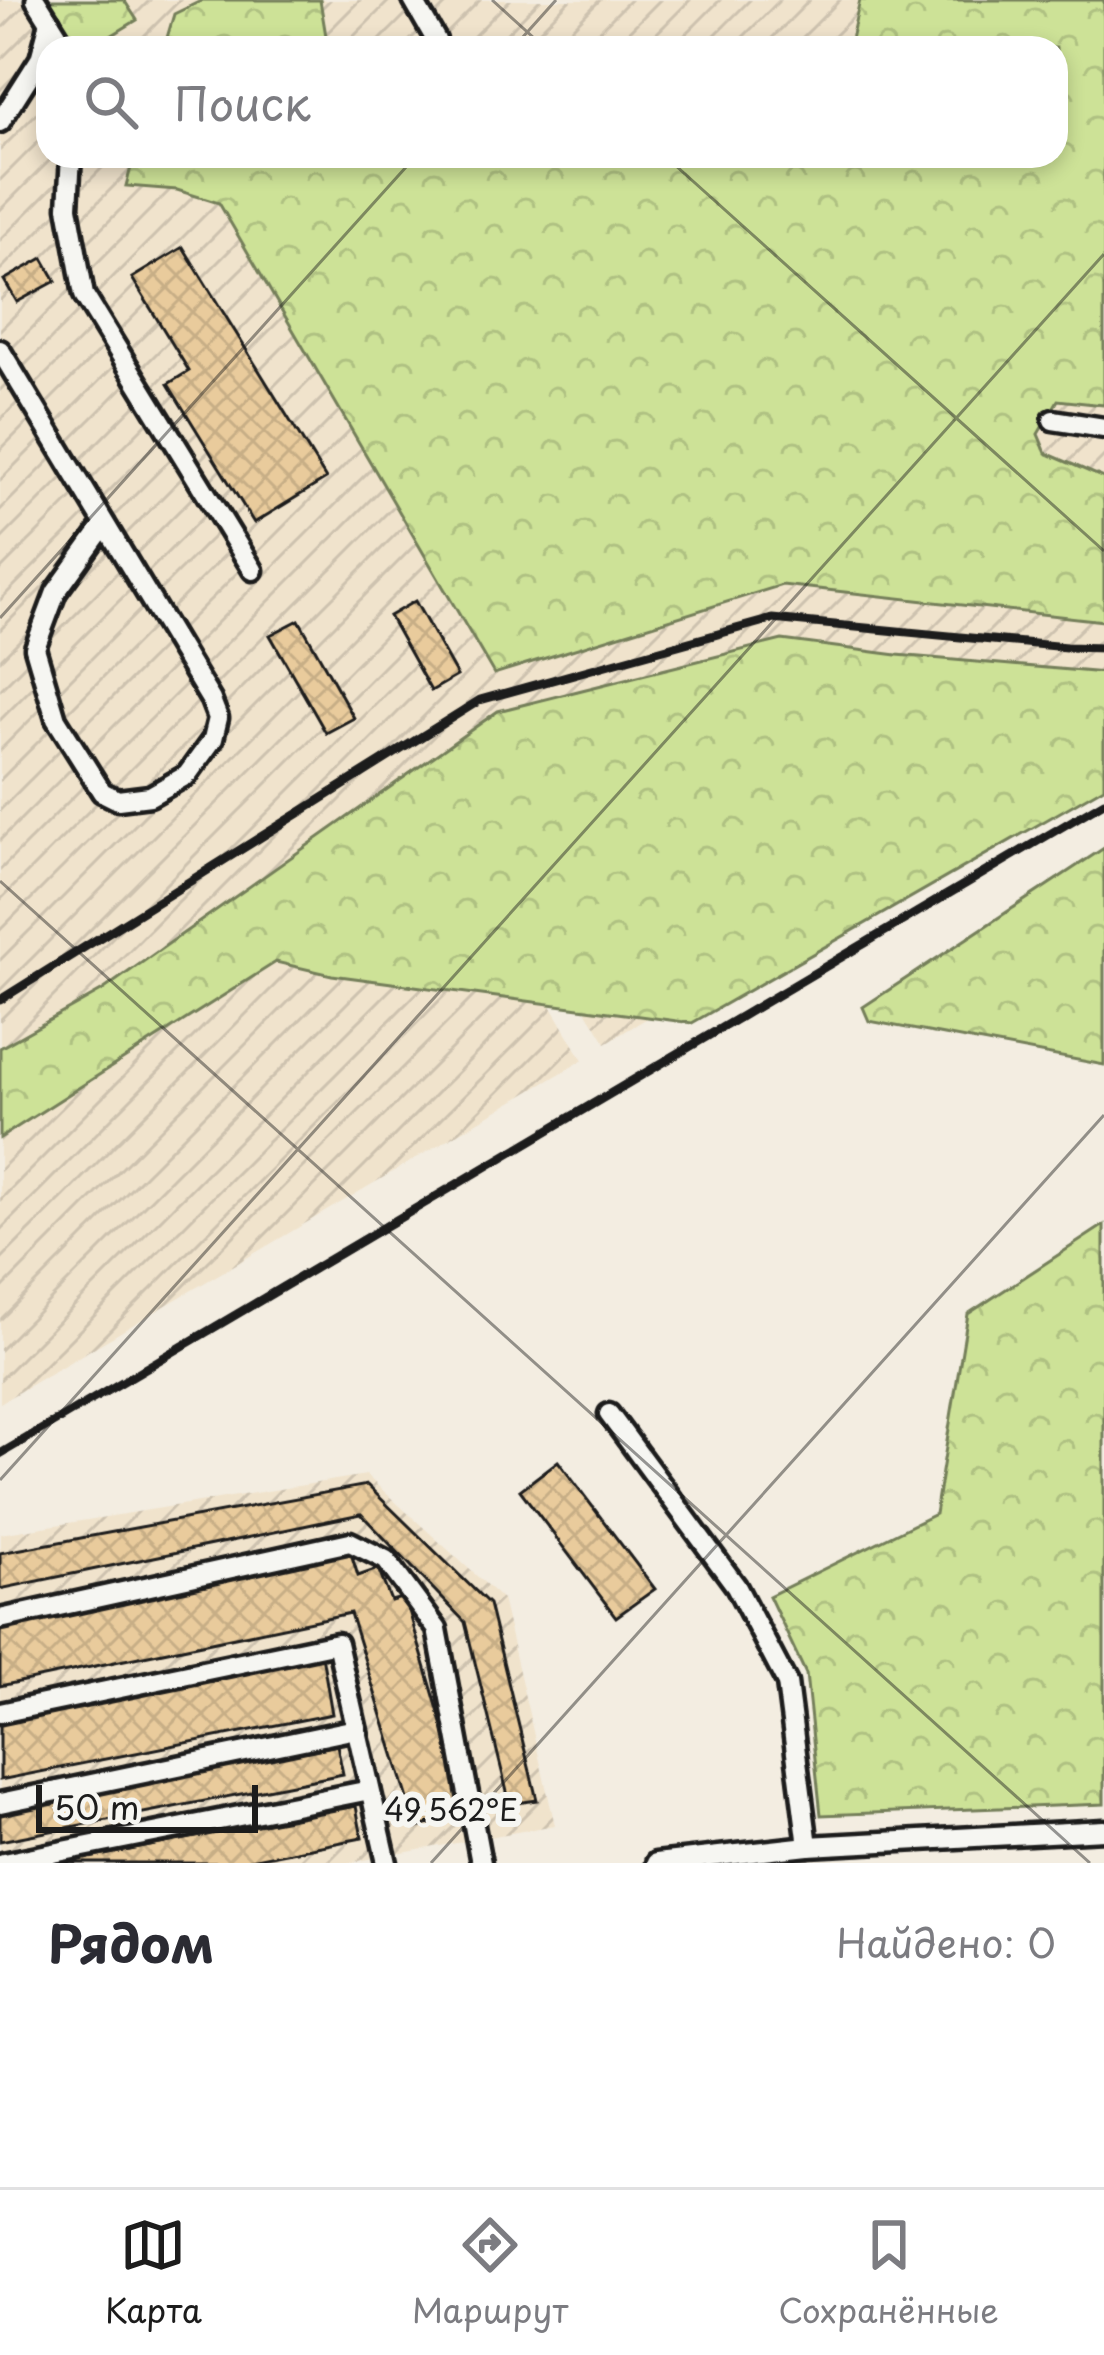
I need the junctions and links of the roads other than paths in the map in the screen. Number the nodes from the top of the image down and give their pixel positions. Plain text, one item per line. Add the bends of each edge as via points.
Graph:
1 (36, 0) edge
2 (413, 0) edge
3 (50, 22) junction
4 (46, 36) edge
5 (59, 36) edge
6 (434, 36) edge
7 (36, 65) edge
8 (0, 122) edge
9 (70, 168) edge
10 (0, 350) edge
11 (1053, 420) dead end
12 (1104, 428) edge
13 (105, 524) junction
14 (253, 570) dead end
15 (609, 1414) dead end
16 (0, 1619) edge
17 (0, 1713) edge
18 (356, 1729) junction
19 (370, 1790) junction
20 (0, 1803) edge
21 (1104, 1831) edge
22 (808, 1846) junction
23 (3, 1863) edge
24 (387, 1863) edge
25 (481, 1863) edge
26 (656, 1863) edge

1 - 3 lane
2 - 6 lane
3 - 4 lane
3 - 5 lane
7 - 8 lane
9 - 14 lane via 68,207 84,295
10 - 13 lane
11 - 12 lane
13 - 13 lane via 218,718 213,740 187,775 150,796 118,800 102,792 56,719 35,648 56,592
15 - 22 lane via 736,1586 787,1683
16 - 25 lane via 350,1542 386,1560 436,1629
17 - 18 lane via 337,1643
18 - 19 lane
18 - 20 lane
19 - 23 lane
19 - 24 lane
21 - 22 lane
22 - 26 lane

